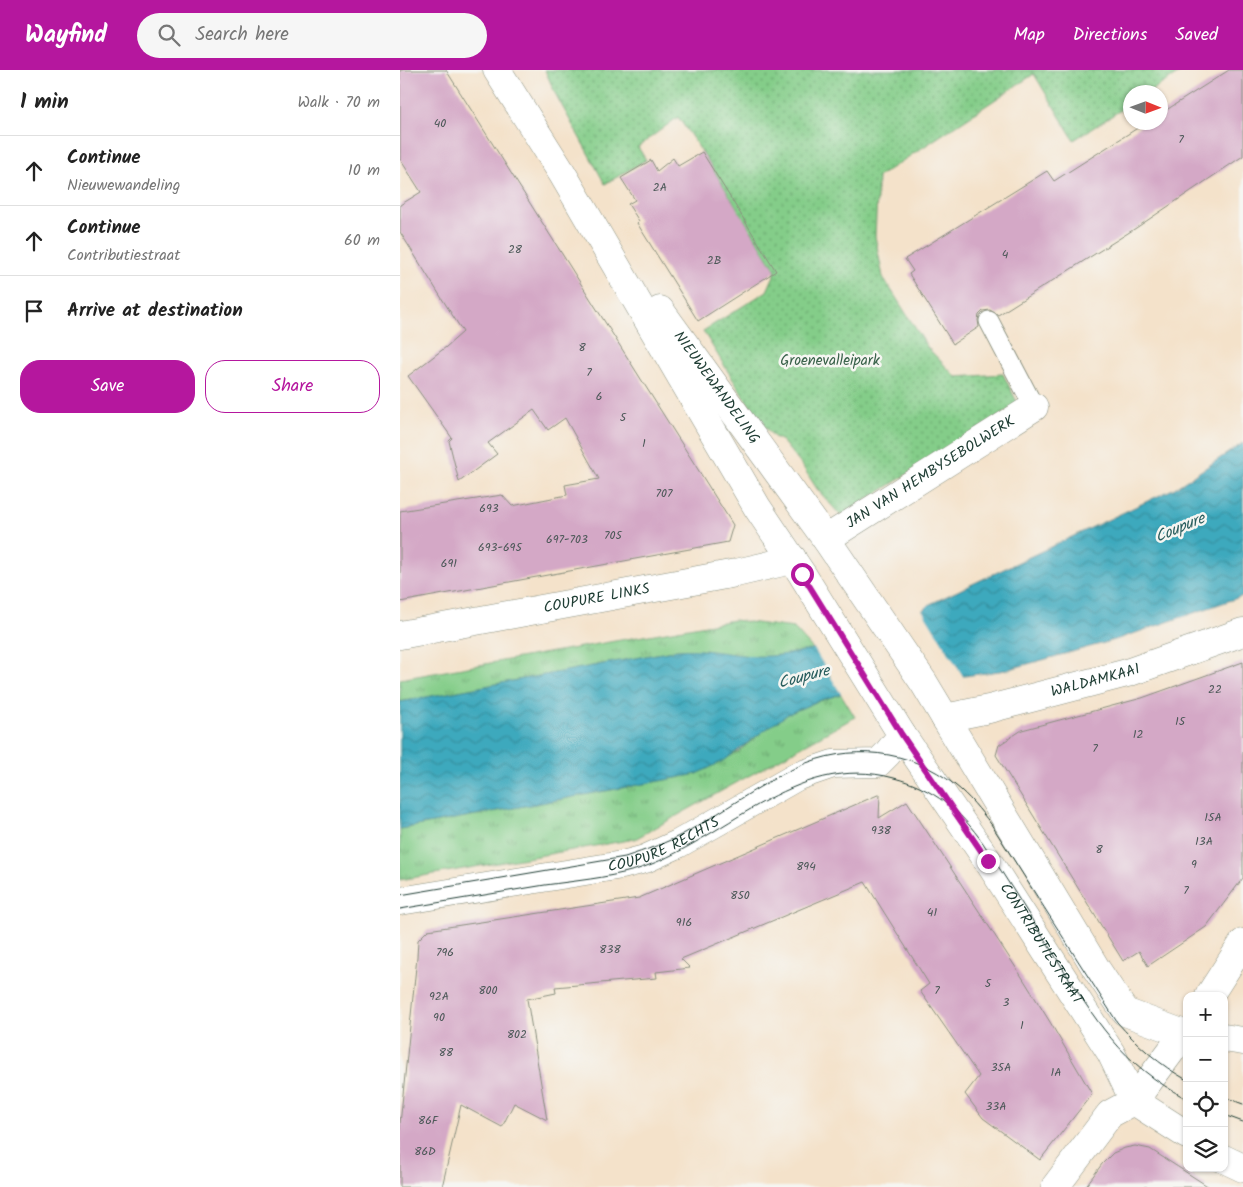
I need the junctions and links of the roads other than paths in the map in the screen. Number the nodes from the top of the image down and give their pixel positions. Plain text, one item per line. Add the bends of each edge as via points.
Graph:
1 (497, 70) edge
2 (562, 173) junction
3 (989, 321) dead end
4 (1034, 407) joint
5 (826, 539) junction
6 (792, 558) junction
7 (829, 615) joint
8 (1243, 632) edge
9 (400, 635) edge
10 (945, 718) junction
11 (902, 735) junction
12 (400, 901) edge
13 (1243, 943) edge
14 (1212, 992) edge
15 (1183, 1032) edge
16 (1183, 1037) edge
17 (1228, 1039) edge
18 (1243, 1041) edge
19 (1134, 1101) junction
20 (1183, 1132) edge
21 (1228, 1161) edge
22 (1243, 1168) edge
23 (1055, 1187) edge

1 - 2 main road, NIEUWEWANDELING
2 - 5 main road, NIEUWEWANDELING
2 - 6 main road, NIEUWEWANDELING via 757,507
3 - 4 lane
4 - 5 main road, JAN VAN HEMBYSEBOLWERK
5 - 10 main road, NIEUWEWANDELING
6 - 7 main road, NIEUWEWANDELING
6 - 9 main road, COUPURE LINKS via 736,573
7 - 11 main road, CONTRIBUTIESTRAAT
8 - 10 main road, WALDAMKAAI via 1127,673
10 - 15 main road via 1097,970 1126,1012
11 - 12 main road, COUPURE RECHTS via 878,762 833,764 798,776 678,844 645,859
11 - 19 main road, CONTRIBUTIESTRAAT via 988,861 1111,1053
13 - 14 main road
16 - 19 main road
17 - 18 main road
19 - 20 main road
19 - 23 main road via 1110,1114
21 - 22 main road

